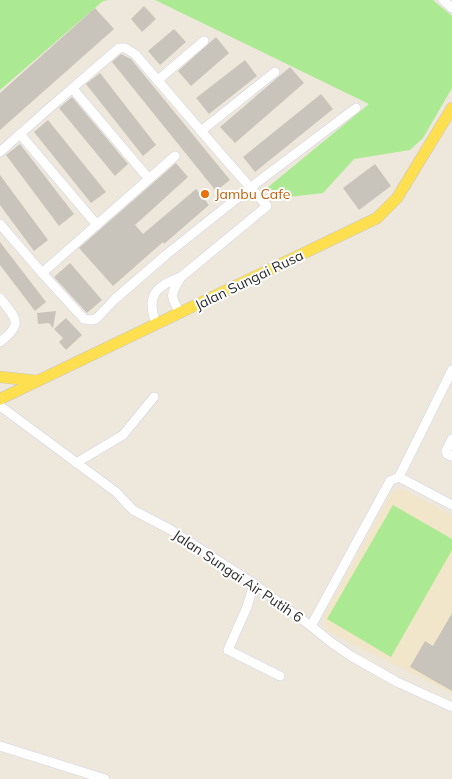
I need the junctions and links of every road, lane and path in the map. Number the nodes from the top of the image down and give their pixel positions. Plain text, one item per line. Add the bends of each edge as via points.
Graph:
1 (443, 0) edge
2 (452, 8) edge
3 (204, 41) dead end
4 (275, 72) dead end
5 (158, 80) junction
6 (72, 89) junction
7 (356, 108) dead end
8 (452, 108) edge
9 (201, 131) junction
10 (20, 134) junction
11 (0, 152) edge
12 (175, 156) dead end
13 (149, 179) junction
14 (250, 188) junction
15 (0, 224) edge
16 (97, 225) junction
17 (42, 273) junction
18 (181, 277) junction
19 (0, 298) edge
20 (180, 313) junction
21 (156, 324) junction
22 (0, 342) edge
23 (452, 370) edge
24 (0, 378) edge
25 (39, 381) junction
26 (448, 386) edge
27 (154, 397) dead end
28 (0, 399) edge
29 (0, 406) edge
30 (452, 439) edge
31 (452, 456) edge
32 (76, 463) junction
33 (399, 477) junction
34 (452, 505) edge
35 (254, 584) junction
36 (311, 626) junction
37 (280, 676) dead end
38 (452, 707) edge
39 (0, 746) edge
40 (105, 779) edge

1 - 2 street
3 - 5 street
4 - 9 street
5 - 6 street via 135,54 122,47
5 - 9 street
6 - 10 street
6 - 13 street
7 - 14 street
8 - 20 main road, Jalan Sungai Rusa via 397,198 377,218
9 - 14 street
10 - 11 street
10 - 16 street
12 - 13 street
13 - 16 street
14 - 17 street via 114,299 96,319 84,319
14 - 18 street via 267,206
15 - 17 street
16 - 17 street
18 - 20 street via 172,291
18 - 21 street via 164,284 153,297 151,305
19 - 22 street via 16,323
20 - 21 main road, Jalan Sungai Rusa
21 - 25 main road, Jalan Sungai Rusa
23 - 26 street, Jalan Sungai Air Putih 6
24 - 25 main road
25 - 28 main road, Jalan Sungai Rusa
26 - 33 street, Jalan Sungai Air Putih 6
27 - 32 street via 123,435
29 - 32 street, Jalan Sungai Air Putih 6
30 - 31 street via 446,451
32 - 35 street, Jalan Sungai Air Putih 6 via 116,492 133,510 171,530
33 - 34 street
33 - 36 street, Jalan Sungai Air Putih 6 via 390,481
35 - 36 street, Jalan Sungai Air Putih 6
35 - 37 street via 228,650
36 - 38 street via 351,656
39 - 40 street

